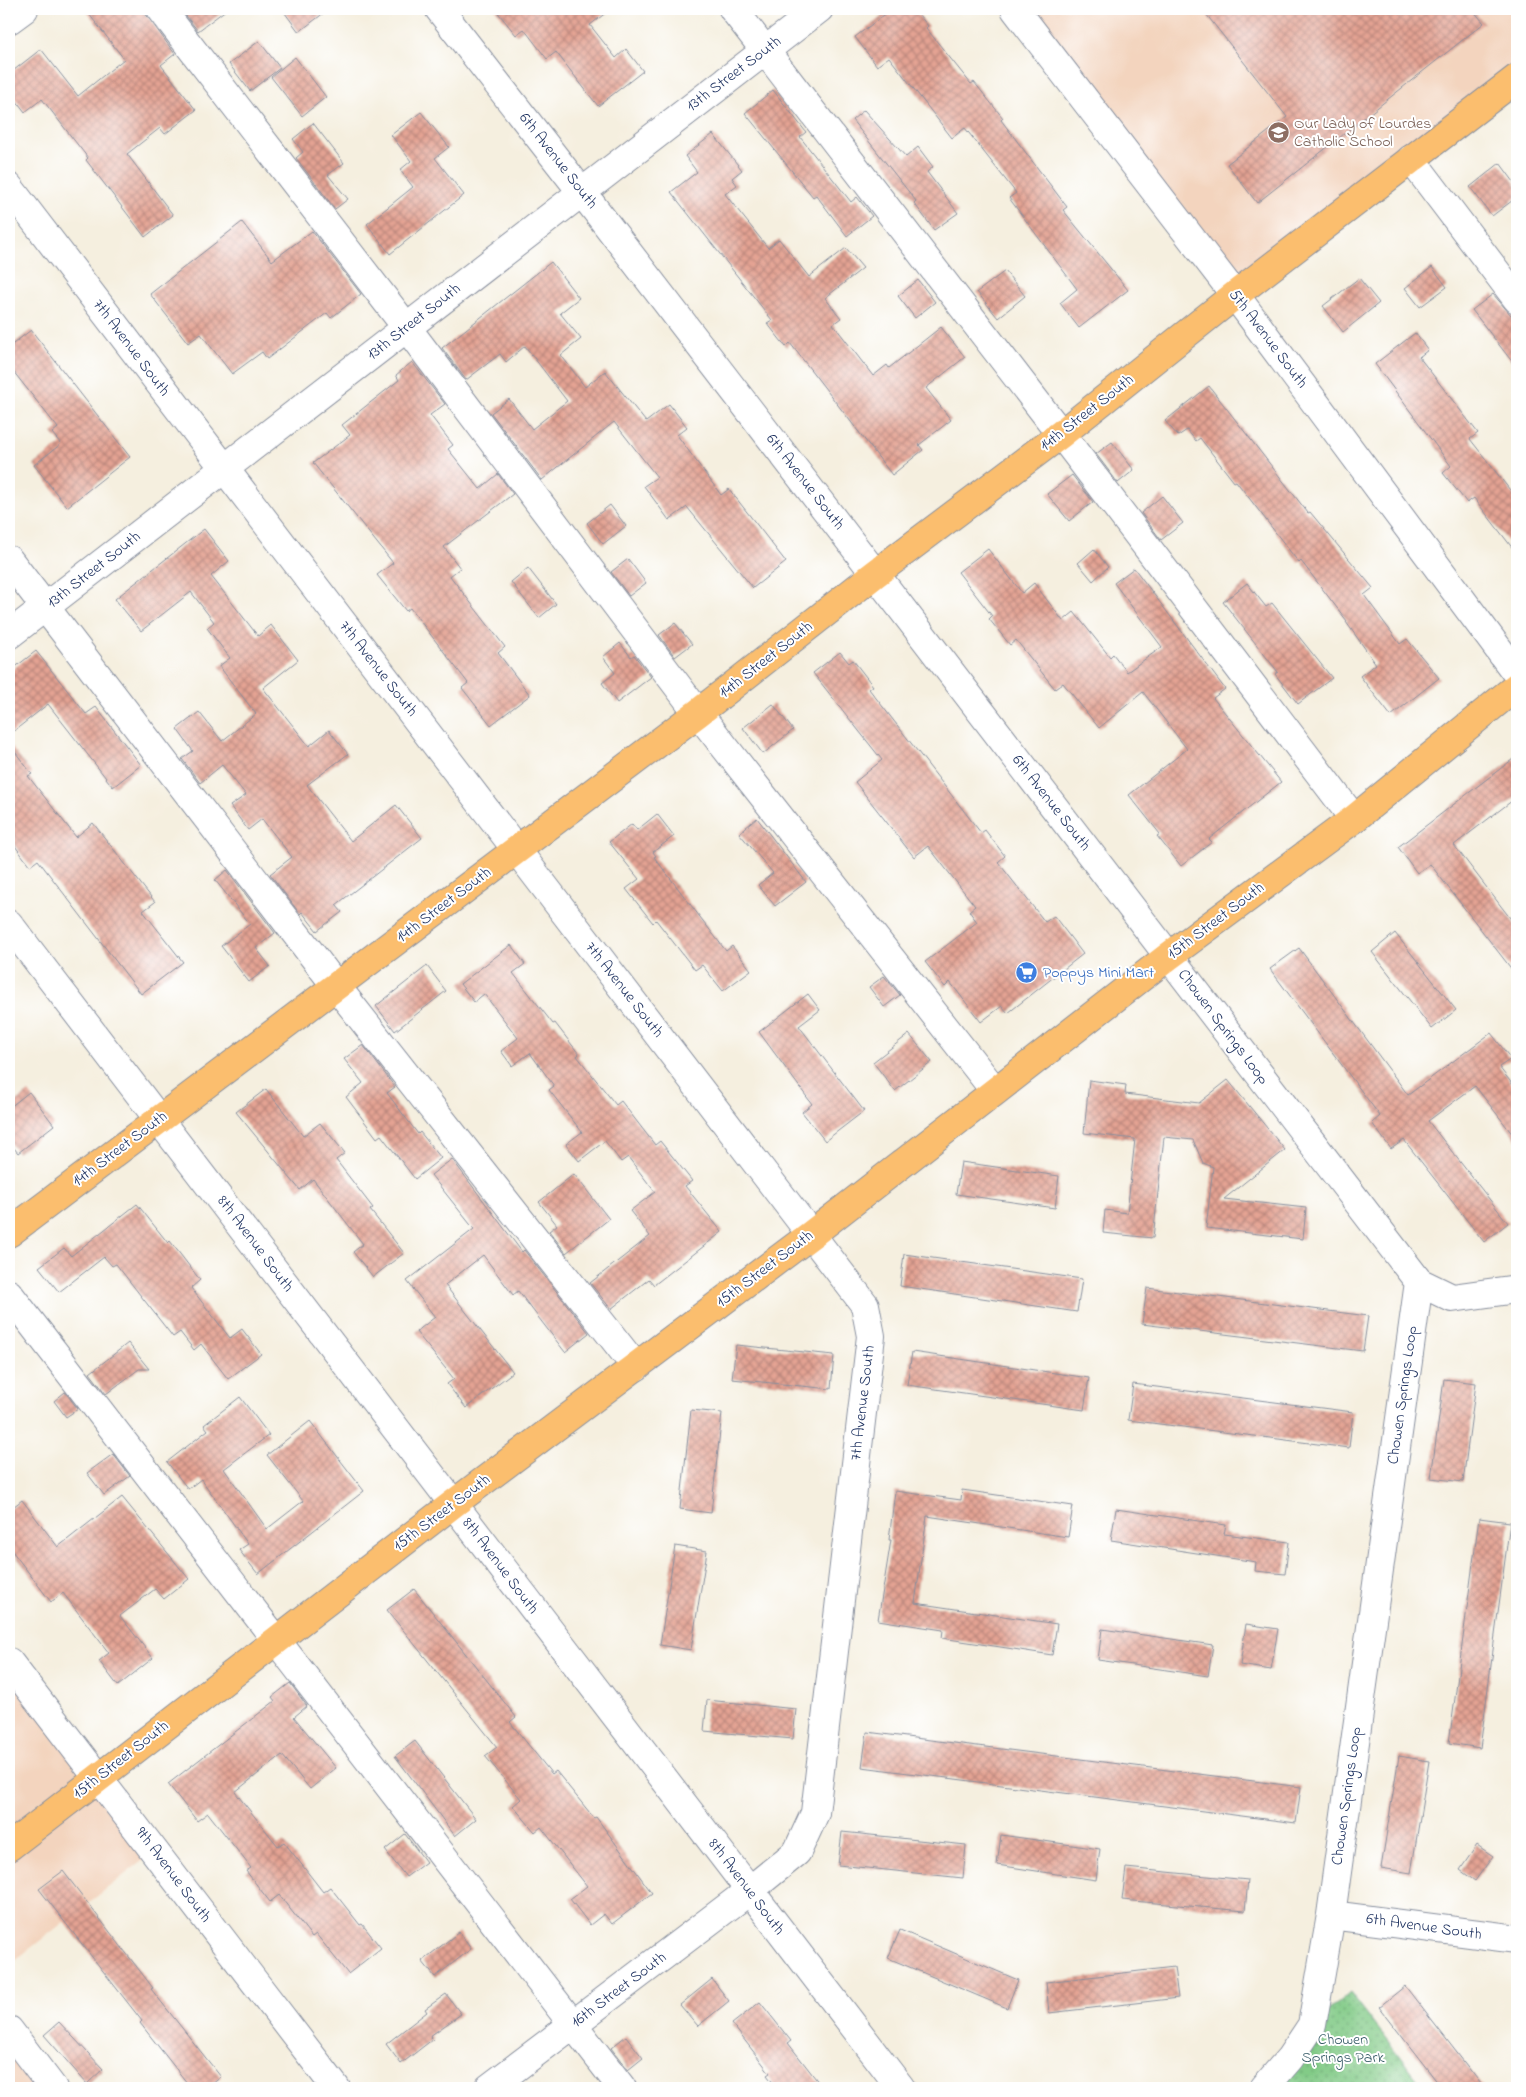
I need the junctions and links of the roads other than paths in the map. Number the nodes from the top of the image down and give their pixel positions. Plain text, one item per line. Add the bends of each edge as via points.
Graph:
1 (24, 9) edge
2 (161, 9) edge
3 (439, 9) edge
4 (733, 9) edge
5 (819, 9) edge
6 (1015, 9) edge
7 (9, 20) edge
8 (766, 51) junction
9 (1517, 78) edge
10 (1411, 159) junction
11 (9, 187) edge
12 (581, 191) junction
13 (1235, 295) junction
14 (1517, 299) edge
15 (407, 328) junction
16 (1062, 434) junction
17 (224, 469) junction
18 (9, 560) edge
19 (875, 574) junction
20 (45, 607) junction
21 (9, 635) edge
22 (1517, 674) edge
23 (1517, 686) edge
24 (698, 713) junction
25 (1354, 819) junction
26 (517, 850) junction
27 (9, 924) edge
28 (1169, 956) junction
29 (336, 986) junction
30 (995, 1091) junction
31 (160, 1119) junction
32 (9, 1233) edge
33 (812, 1234) junction
34 (1418, 1282) junction
35 (1517, 1289) edge
36 (9, 1294) edge
37 (636, 1367) junction
38 (453, 1504) junction
39 (277, 1640) junction
40 (9, 1662) edge
41 (99, 1778) junction
42 (9, 1847) edge
43 (749, 1891) junction
44 (1331, 1914) junction
45 (1517, 1939) edge
46 (573, 2025) junction
47 (9, 2030) edge
48 (53, 2088) edge
49 (336, 2088) edge
50 (489, 2088) edge
51 (622, 2088) edge
52 (901, 2088) edge
53 (1264, 2088) edge

1 - 7 street
2 - 15 street
3 - 12 street, 6th Avenue South
4 - 8 street
5 - 8 street, 13th Street South
6 - 13 street, 5th Avenue South
8 - 12 street, 13th Street South
8 - 16 street
9 - 10 main road, 14th Street South
10 - 13 main road, 14th Street South
10 - 14 street
11 - 17 street, 7th Avenue South
12 - 15 street, 13th Street South
12 - 19 street, 6th Avenue South
13 - 16 main road, 14th Street South
13 - 22 street, 5th Avenue South
15 - 17 street, 13th Street South
15 - 24 street
16 - 19 main road, 14th Street South
16 - 25 street
17 - 20 street, 13th Street South
17 - 26 street, 7th Avenue South
18 - 20 street
19 - 24 main road, 14th Street South
19 - 28 street, 6th Avenue South
20 - 21 street, 13th Street South
20 - 29 street
23 - 25 main road, 15th Street South
24 - 26 main road, 14th Street South
24 - 30 street
25 - 28 main road, 15th Street South
26 - 29 main road, 14th Street South
26 - 33 street, 7th Avenue South
27 - 31 street, 8th Avenue South
28 - 30 main road, 15th Street South
28 - 34 street, Chowen Springs Loop
29 - 31 main road, 14th Street South
29 - 37 street
30 - 33 main road, 15th Street South
31 - 32 main road, 14th Street South
31 - 38 street, 8th Avenue South
33 - 37 main road, 15th Street South
33 - 43 street, 7th Avenue South via 865,1305 870,1336 815,1814 797,1852
34 - 35 street via 1452,1298
34 - 44 street, Chowen Springs Loop
36 - 39 street
37 - 38 main road, 15th Street South
38 - 39 main road, 15th Street South
38 - 43 street, 8th Avenue South
39 - 41 main road, 15th Street South
39 - 46 street
40 - 41 street, 9th Avenue South
41 - 42 main road, 15th Street South
41 - 49 street, 9th Avenue South
43 - 46 street, 16th Street South
43 - 52 street, 8th Avenue South
44 - 45 street, 6th Avenue South
44 - 53 street, Chowen Springs Loop via 1312,2025
46 - 50 street, 16th Street South
46 - 51 street
47 - 48 street

